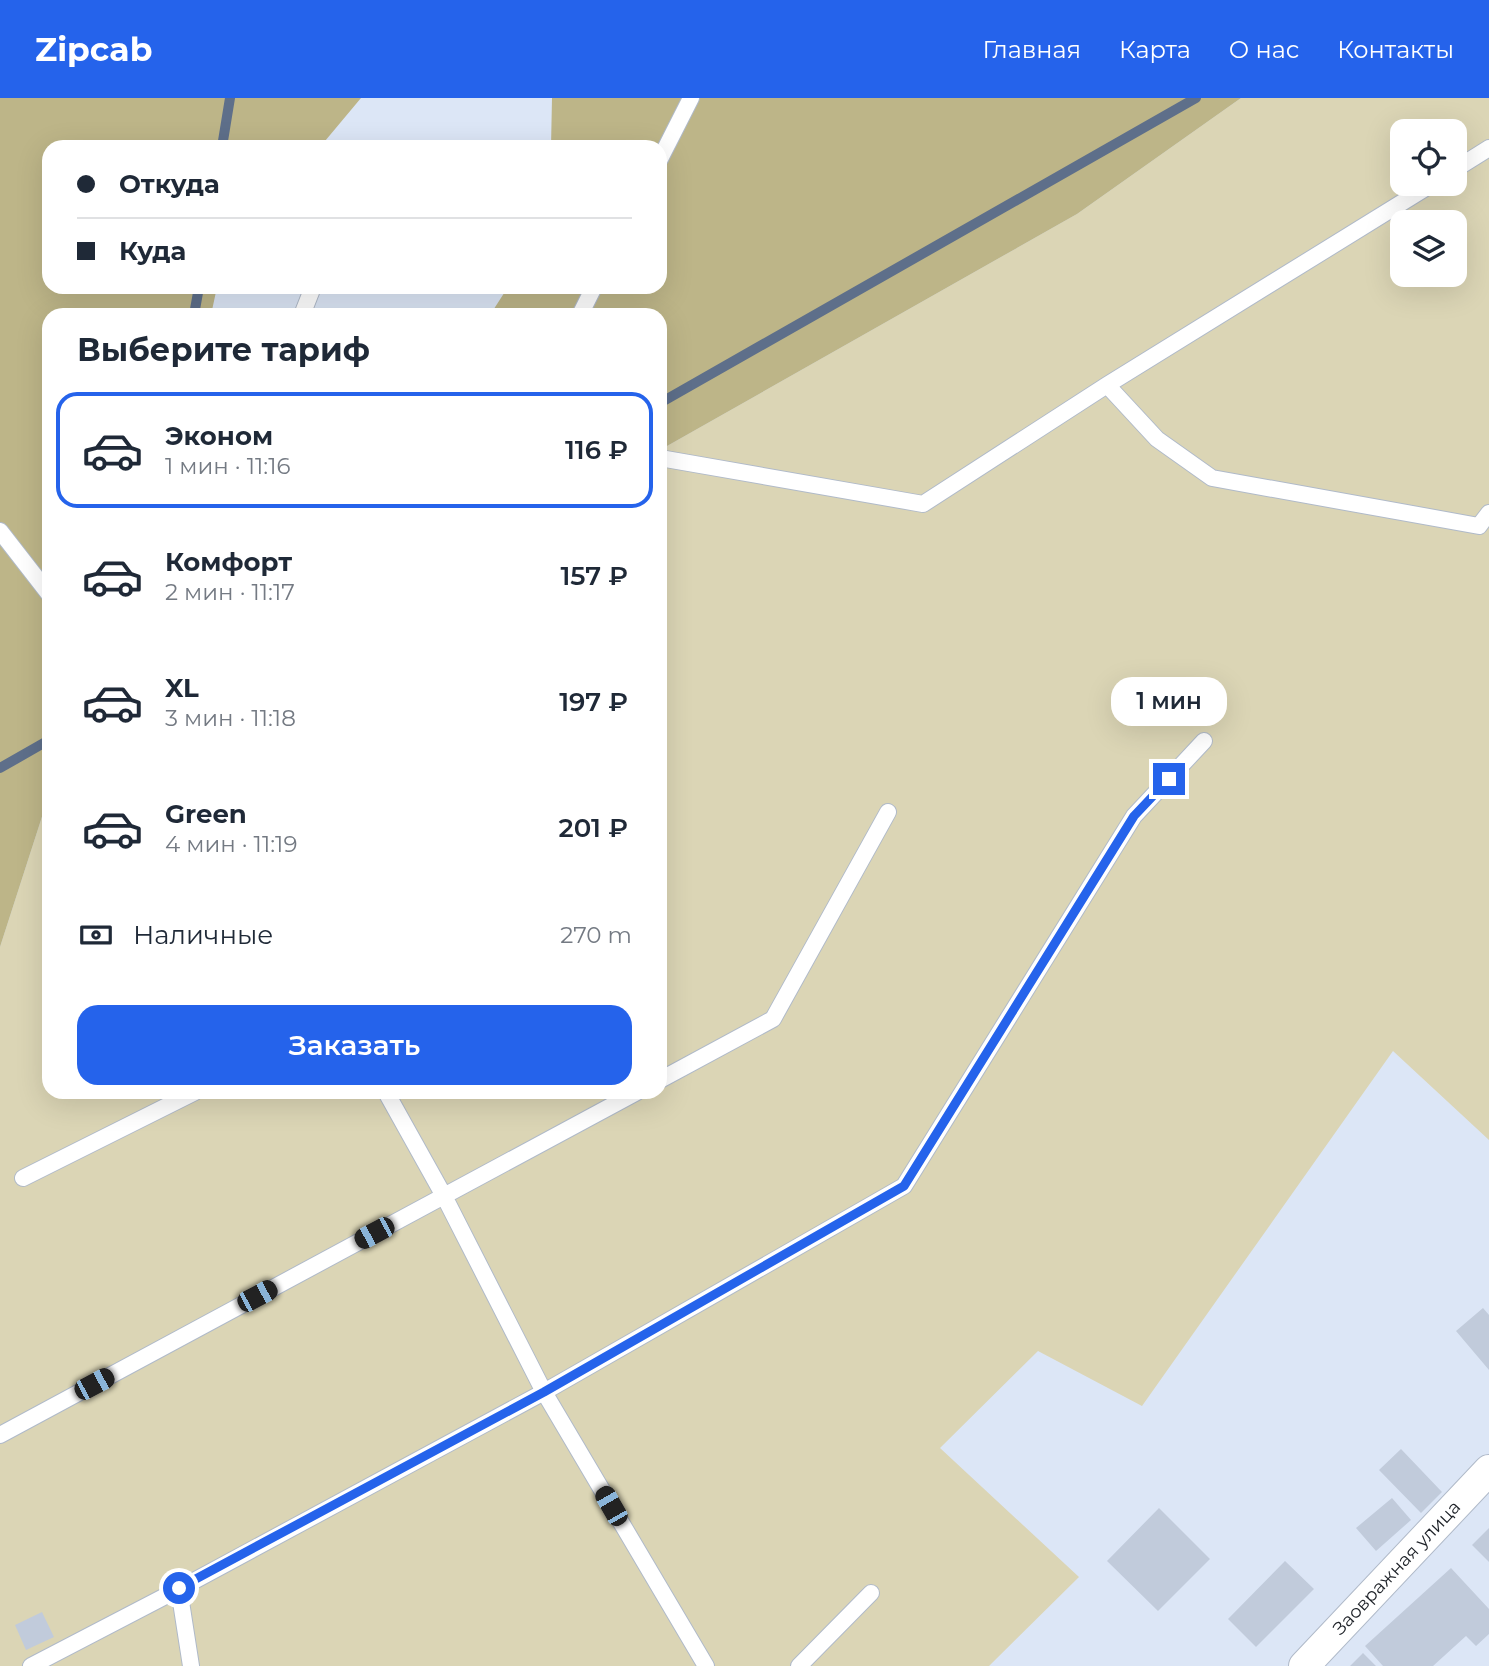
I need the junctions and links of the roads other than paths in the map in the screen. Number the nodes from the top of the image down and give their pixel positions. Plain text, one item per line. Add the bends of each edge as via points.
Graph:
1 (691, 98) edge
2 (667, 145) edge
3 (1489, 148) edge
4 (1467, 162) edge
5 (1413, 196) edge
6 (1107, 385) junction
7 (667, 459) edge
8 (1486, 525) edge
9 (0, 531) edge
10 (42, 585) edge
11 (1204, 741) dead end
12 (888, 812) dead end
13 (667, 1076) edge
14 (181, 1099) edge
15 (390, 1099) edge
16 (625, 1099) edge
17 (23, 1178) dead end
18 (444, 1196) junction
19 (544, 1392) junction
20 (0, 1435) edge
21 (1489, 1470) edge
22 (179, 1588) junction
23 (871, 1593) dead end
24 (31, 1666) edge
25 (191, 1666) edge
26 (706, 1666) edge
27 (799, 1666) edge
28 (1304, 1666) edge

1 - 2 lane
3 - 4 lane
5 - 6 lane
6 - 7 lane via 923,504
6 - 8 lane via 1157,439 1212,478
9 - 10 lane
11 - 19 lane via 1134,816 904,1186
12 - 13 lane via 773,1019
14 - 17 lane
15 - 18 lane
16 - 18 lane
18 - 19 lane
18 - 20 lane
19 - 22 lane
19 - 26 lane
21 - 28 street, Заовражная улица
22 - 24 lane
22 - 25 lane
23 - 27 lane

